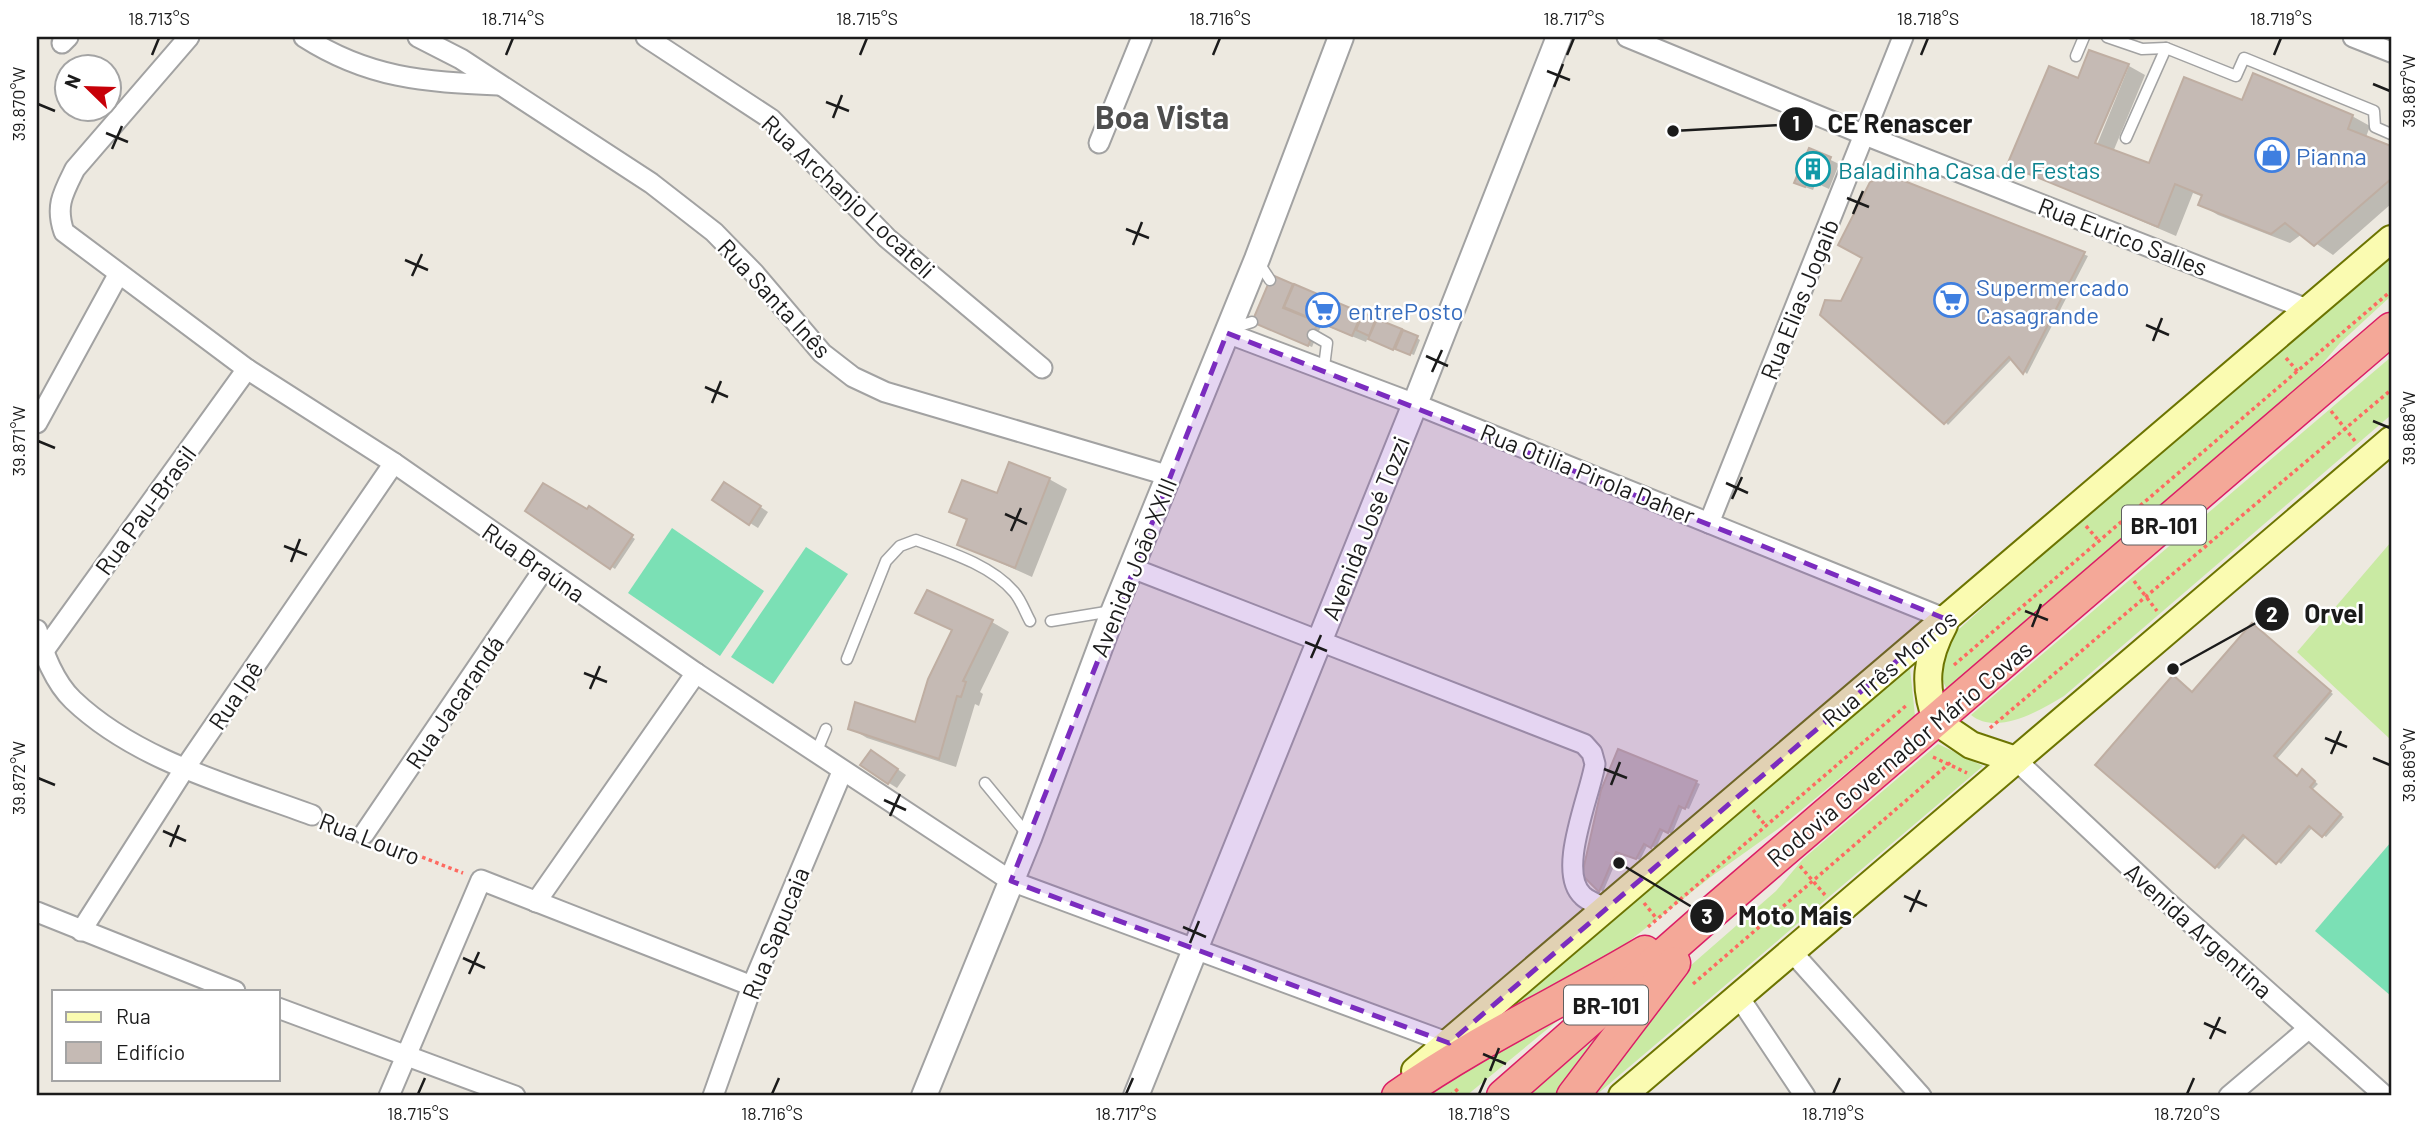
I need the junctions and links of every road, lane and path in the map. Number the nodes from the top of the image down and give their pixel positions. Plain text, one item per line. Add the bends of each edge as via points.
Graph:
1 (189, 37) edge
2 (304, 37) edge
3 (418, 37) edge
4 (646, 37) edge
5 (1142, 37) edge
6 (1341, 37) edge
7 (1559, 37) edge
8 (1627, 37) edge
9 (1903, 37) edge
10 (2084, 37) edge
11 (2107, 37) edge
12 (2353, 37) edge
13 (2166, 48) junction
14 (2391, 52) edge
15 (2076, 57) dead end
16 (499, 85) junction
17 (2391, 134) edge
18 (1865, 135) junction
19 (2126, 138) dead end
20 (1099, 143) dead end
21 (2391, 239) edge
22 (118, 275) junction
23 (2307, 309) junction
24 (1252, 322) dead end
25 (2391, 329) edge
26 (1228, 331) junction
27 (1313, 335) dead end
28 (1042, 368) dead end
29 (1324, 368) junction
30 (247, 369) junction
31 (1415, 404) junction
32 (37, 423) edge
33 (2391, 440) edge
34 (394, 463) junction
35 (1170, 476) junction
36 (1709, 523) junction
37 (1132, 568) junction
38 (544, 569) junction
39 (1114, 610) junction
40 (1946, 619) junction
41 (1030, 621) dead end
42 (1051, 621) dead end
43 (37, 630) edge
44 (1320, 641) junction
45 (43, 652) junction
46 (847, 659) dead end
47 (696, 673) junction
48 (1937, 722) junction
49 (826, 729) dead end
50 (816, 754) junction
51 (2016, 760) junction
52 (185, 768) junction
53 (842, 772) junction
54 (985, 783) dead end
55 (312, 816) joint
56 (363, 834) junction
57 (1029, 838) junction
58 (481, 880) junction
59 (1011, 881) junction
60 (536, 902) junction
61 (1607, 909) junction
62 (37, 912) edge
63 (1710, 914) junction
64 (81, 931) junction
65 (1195, 948) junction
66 (1792, 952) junction
67 (752, 986) junction
68 (232, 990) edge
69 (1740, 997) junction
70 (280, 1009) edge
71 (2308, 1029) junction
72 (1449, 1043) junction
73 (407, 1058) junction
74 (389, 1096) edge
75 (515, 1096) edge
76 (713, 1096) edge
77 (924, 1096) edge
78 (1136, 1096) edge
79 (1386, 1096) edge
80 (1398, 1096) edge
81 (1503, 1096) edge
82 (1573, 1096) edge
83 (1622, 1096) edge
84 (1805, 1096) edge
85 (1921, 1096) edge
86 (2229, 1096) edge
87 (2385, 1096) edge

1 - 22 street, Rua Braúna via 75,169 63,193 58,215 64,232
2 - 16 street via 369,71 437,83
3 - 16 street, Rua Santa Inês
4 - 28 street, Rua Archanjo Locateli via 771,119 887,238
5 - 20 street
6 - 26 street, Avenida João XXIII via 1264,270
7 - 31 street, Avenida José Tozzi
8 - 18 street, Rua Eurico Salles
9 - 18 street, Rua Elias Jogaib
10 - 15 lane
11 - 13 lane via 2142,49
12 - 14 street
13 - 17 lane via 2236,76 2244,58 2374,111 2375,127
13 - 19 lane
16 - 35 street, Rua Santa Inês via 651,183 714,232 822,353 853,377 885,392
18 - 23 street, Rua Eurico Salles
18 - 36 street, Rua Elias Jogaib
21 - 23 main road, Rua Três Morros
22 - 30 street, Rua Braúna
22 - 32 street
23 - 40 main road, Rua Três Morros
24 - 26 lane
25 - 48 highway, Rodovia Governador Mário Covas / BR-101
26 - 29 street, Rua Otilia Pirola Daher
26 - 35 street, Avenida João XXIII
27 - 29 lane via 1326,343
29 - 31 street, Rua Otilia Pirola Daher
30 - 34 street, Rua Braúna
30 - 45 street, Rua Pau-Brasil
31 - 36 street, Rua Otilia Pirola Daher
31 - 44 street, Avenida José Tozzi
33 - 51 main road
34 - 38 street, Rua Braúna
34 - 52 street, Rua Ipê
35 - 37 street, Avenida João XXIII
36 - 40 street, Rua Otilia Pirola Daher
37 - 39 street, Avenida João XXIII
37 - 44 street
38 - 47 street, Rua Braúna
38 - 56 street, Rua Jacarandá
39 - 42 lane
39 - 57 street, Avenida João XXIII
40 - 48 main road via 1930,656 1926,680
40 - 61 main road, Rua Três Morros
41 - 46 lane via 1016,594 1003,582 961,557 916,540 900,546 886,561
43 - 45 street, Rua Louro
44 - 61 street via 1584,744 1595,764 1572,856 1572,877 1583,896
44 - 65 street, Avenida José Tozzi
45 - 52 street, Rua Louro via 71,699 118,736
47 - 50 street, Rua Braúna
47 - 60 street
48 - 51 main road via 1971,745
48 - 63 highway, Rodovia Governador Mário Covas / BR-101
49 - 50 lane
50 - 53 street, Rua Braúna
51 - 66 main road
51 - 71 street, Avenida Argentina
52 - 55 street, Rua Louro
52 - 64 street, Rua Ipê
53 - 59 street, Rua Braúna
53 - 67 street, Rua Sapucaia
54 - 57 lane
55 - 56 path, Rua Louro
56 - 58 path, Rua Louro
57 - 59 street, Avenida João XXIII
58 - 60 street
58 - 73 street
59 - 65 street, Rua Braúna
59 - 77 street, Avenida João XXIII
60 - 67 street
61 - 72 main road, Rua Três Morros
62 - 64 street
63 - 80 highway via 1556,1005 1475,1046
63 - 81 highway, Rodovia Governador Mário Covas / BR-101
63 - 82 highway
64 - 68 street
65 - 72 street, Rua Braúna
65 - 78 street, Avenida José Tozzi
66 - 69 main road
66 - 85 street
67 - 76 street, Rua Sapucaia
69 - 83 main road
69 - 84 street
70 - 73 street
71 - 86 street
71 - 87 street, Avenida Argentina
72 - 79 main road, Rua Três Morros
73 - 74 street
73 - 75 street

